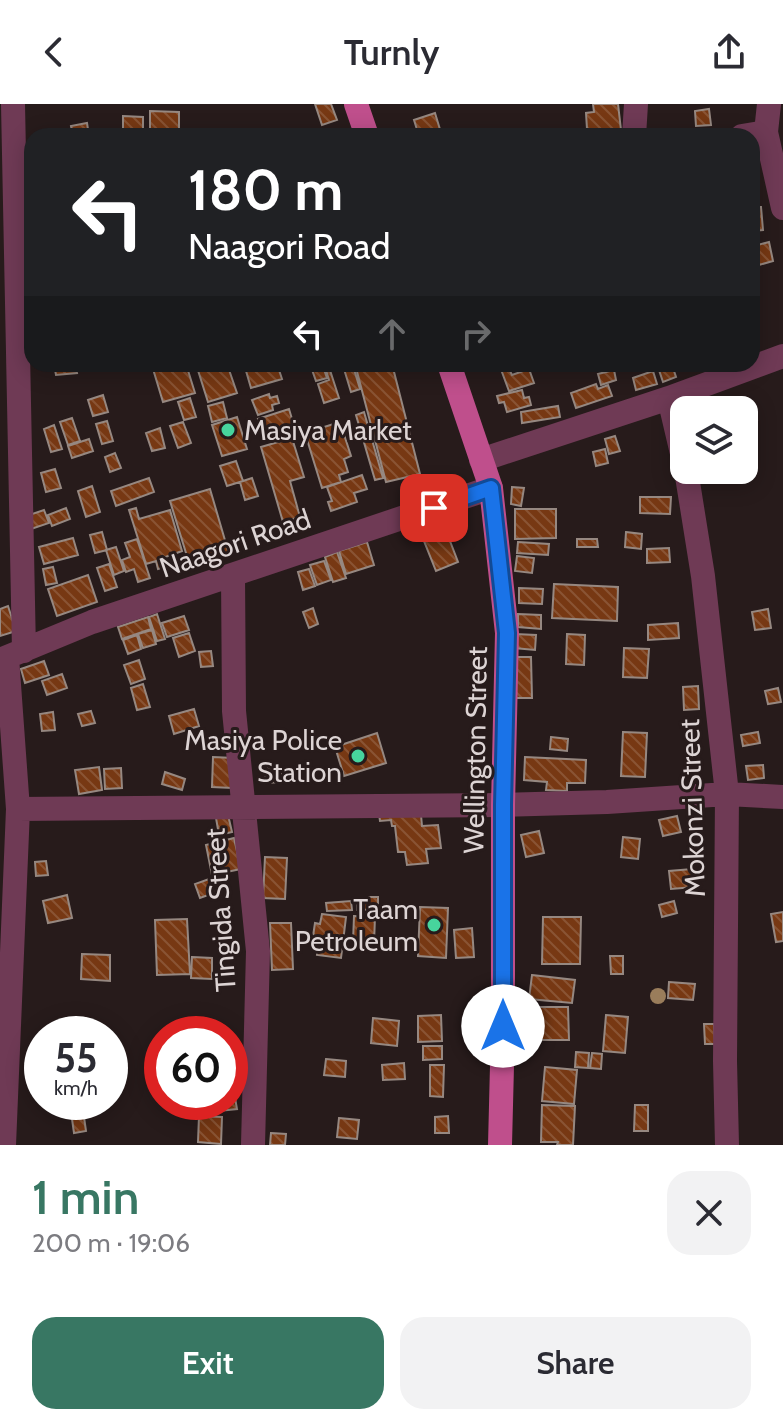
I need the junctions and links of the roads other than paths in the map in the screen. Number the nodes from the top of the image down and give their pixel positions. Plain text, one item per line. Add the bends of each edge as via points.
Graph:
1 (13, 104) edge
2 (356, 104) edge
3 (636, 104) edge
4 (769, 104) edge
5 (364, 128) edge
6 (634, 128) edge
7 (757, 128) edge
8 (760, 149) edge
9 (783, 208) edge
10 (783, 356) edge
11 (760, 364) edge
12 (452, 372) edge
13 (740, 372) edge
14 (669, 398) junction
15 (670, 402) edge
16 (481, 460) junction
17 (688, 484) edge
18 (491, 488) junction
19 (233, 575) junction
20 (10, 656) edge
21 (727, 794) junction
22 (783, 797) edge
23 (503, 805) junction
24 (243, 807) junction
25 (18, 809) junction
26 (4, 1145) edge
27 (253, 1145) edge
28 (500, 1145) edge
29 (727, 1145) edge

1 - 20 street
2 - 5 main road
3 - 6 street
4 - 7 street
8 - 9 street
10 - 11 street
12 - 16 main road, Wellington Street
13 - 14 street
14 - 15 street
14 - 16 street
16 - 18 main road, Wellington Street
17 - 21 street, Mokonzi Street
18 - 19 street, Naagori Road
18 - 23 main road, Wellington Street via 507,633
19 - 20 street, Naagori Road
19 - 24 street, Tingida Street via 234,711
20 - 25 street
21 - 22 street
21 - 23 street
21 - 29 street, Mokonzi Street
23 - 24 street
23 - 28 main road, Wellington Street
24 - 25 street
24 - 27 street, Tingida Street via 258,951
25 - 26 street

